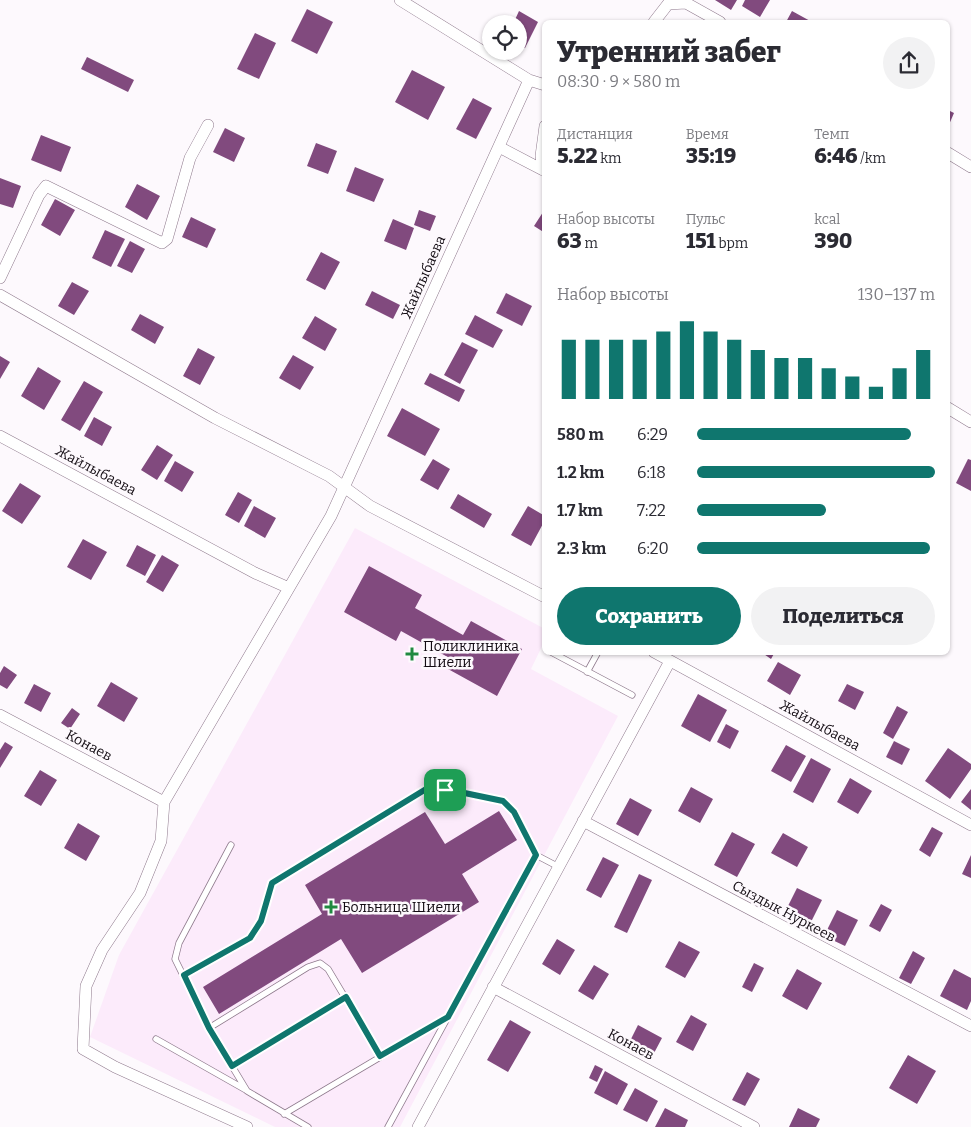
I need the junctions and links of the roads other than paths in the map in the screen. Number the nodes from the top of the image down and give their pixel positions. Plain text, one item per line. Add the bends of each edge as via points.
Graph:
1 (400, 0) edge
2 (656, 20) edge
3 (716, 20) edge
4 (529, 80) junction
5 (542, 84) edge
6 (208, 125) dead end
7 (542, 144) edge
8 (499, 147) junction
9 (950, 154) edge
10 (542, 157) edge
11 (971, 167) edge
12 (542, 169) edge
13 (0, 278) edge
14 (0, 295) edge
15 (950, 409) edge
16 (971, 422) edge
17 (0, 436) edge
18 (344, 487) junction
19 (289, 588) junction
20 (542, 595) edge
21 (556, 655) edge
22 (596, 655) edge
23 (659, 655) edge
24 (670, 661) junction
25 (587, 672) junction
26 (632, 695) dead end
27 (0, 715) edge
28 (164, 802) junction
29 (583, 822) junction
30 (971, 825) edge
31 (231, 845) dead end
32 (536, 855) junction
33 (557, 866) junction
34 (184, 975) junction
35 (493, 987) junction
36 (346, 997) junction
37 (448, 1017) junction
38 (971, 1026) edge
39 (209, 1028) junction
40 (156, 1039) dead end
41 (380, 1056) junction
42 (232, 1066) junction
43 (248, 1091) junction
44 (284, 1114) junction
45 (247, 1127) edge
46 (308, 1127) edge
47 (388, 1127) edge
48 (418, 1127) edge
49 (754, 1127) edge

1 - 4 street
2 - 3 street via 668,4 686,3
4 - 5 street
4 - 8 street, Жайлыбаева
6 - 13 street via 190,158 167,239 162,243 46,186
7 - 10 street
8 - 12 street
8 - 18 street, Жайлыбаева
9 - 11 street
14 - 18 street via 215,418 329,476
15 - 16 street
17 - 19 street, Жайлыбаева via 255,573
18 - 19 street, Жайлыбаева
18 - 20 street via 370,506
19 - 28 street
21 - 25 lane
22 - 25 lane
23 - 24 street, Жайлыбаева
24 - 29 street
24 - 30 street, Жайлыбаева
25 - 26 lane
27 - 28 street, Конаев
28 - 45 street via 161,841 140,892 102,950 86,986 83,1049
29 - 33 street
29 - 38 street, Сыздык Нуркеев
31 - 34 lane via 179,943 175,959
32 - 33 lane
32 - 34 lane via 514,812 503,801 431,786 272,883 261,921 250,938
32 - 37 lane
33 - 35 street
34 - 39 lane
35 - 48 street
35 - 49 street, Конаев
36 - 39 lane via 328,969 320,963 308,967
36 - 41 lane
36 - 42 lane
37 - 41 lane
37 - 47 lane
39 - 42 lane
40 - 43 lane
41 - 44 lane
42 - 43 lane
43 - 44 lane
44 - 46 lane

